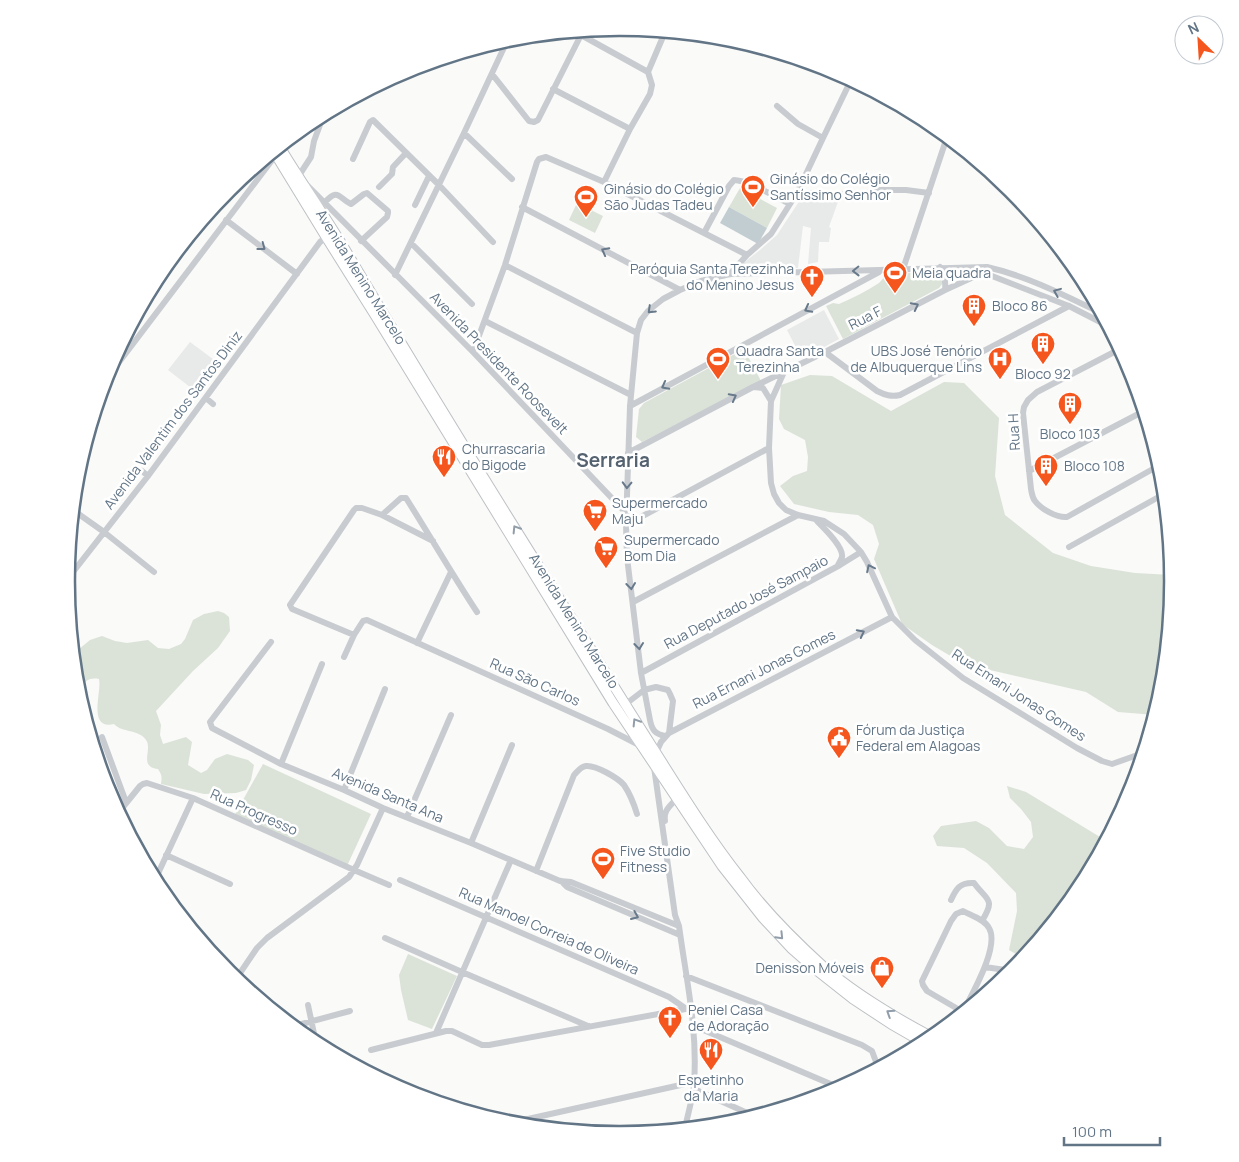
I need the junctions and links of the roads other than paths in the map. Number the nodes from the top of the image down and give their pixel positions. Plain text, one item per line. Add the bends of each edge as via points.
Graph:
1 (580, 37) edge
2 (589, 37) edge
3 (663, 38) edge
4 (503, 49) edge
5 (648, 72) junction
6 (492, 74) junction
7 (848, 87) edge
8 (553, 89) junction
9 (777, 106) dead end
10 (319, 126) edge
11 (630, 129) junction
12 (464, 133) junction
13 (822, 138) junction
14 (945, 144) edge
15 (406, 153) junction
16 (280, 155) edge
17 (280, 156) edge
18 (353, 160) dead end
19 (265, 167) edge
20 (429, 176) junction
21 (512, 179) dead end
22 (301, 181) junction
23 (604, 182) junction
24 (438, 185) junction
25 (379, 187) dead end
26 (797, 193) junction
27 (929, 193) junction
28 (324, 203) junction
29 (790, 204) junction
30 (415, 205) dead end
31 (522, 208) junction
32 (226, 220) junction
33 (334, 232) junction
34 (704, 233) junction
35 (326, 237) junction
36 (361, 240) junction
37 (493, 242) dead end
38 (411, 243) junction
39 (747, 255) junction
40 (505, 265) junction
41 (940, 267) junction
42 (903, 269) junction
43 (882, 270) junction
44 (297, 274) junction
45 (730, 274) junction
46 (395, 275) junction
47 (680, 290) junction
48 (945, 290) junction
49 (472, 304) dead end
50 (1069, 306) junction
51 (1090, 308) edge
52 (485, 320) junction
53 (1097, 321) edge
54 (637, 332) junction
55 (473, 352) junction
56 (825, 352) junction
57 (1114, 352) edge
58 (124, 356) edge
59 (784, 372) junction
60 (753, 387) junction
61 (631, 395) junction
62 (206, 398) junction
63 (771, 401) junction
64 (213, 404) dead end
65 (630, 406) junction
66 (1138, 414) edge
67 (769, 448) junction
68 (628, 453) junction
69 (1153, 469) edge
70 (142, 471) dead end
71 (1029, 471) junction
72 (148, 476) junction
73 (1158, 497) edge
74 (626, 513) junction
75 (79, 514) edge
76 (382, 515) junction
77 (798, 515) junction
78 (815, 518) junction
79 (626, 526) junction
80 (104, 532) junction
81 (433, 541) junction
82 (1069, 547) dead end
83 (861, 552) junction
84 (836, 568) junction
85 (75, 569) edge
86 (154, 572) dead end
87 (451, 572) junction
88 (633, 602) junction
89 (477, 612) dead end
90 (892, 617) junction
91 (354, 635) junction
92 (271, 642) dead end
93 (417, 643) junction
94 (344, 658) dead end
95 (322, 664) dead end
96 (642, 673) junction
97 (385, 689) dead end
98 (644, 690) junction
99 (621, 707) junction
100 (451, 715) dead end
101 (667, 734) junction
102 (102, 737) dead end
103 (512, 744) dead end
104 (642, 747) junction
105 (656, 753) junction
106 (1135, 755) edge
107 (653, 763) junction
108 (281, 764) junction
109 (344, 790) junction
110 (679, 796) junction
111 (193, 798) junction
112 (126, 802) junction
113 (124, 806) edge
114 (383, 808) junction
115 (637, 814) dead end
116 (407, 817) junction
117 (471, 843) junction
118 (166, 855) junction
119 (511, 860) junction
120 (354, 870) junction
121 (159, 871) edge
122 (536, 871) junction
123 (400, 880) dead end
124 (560, 881) junction
125 (230, 884) dead end
126 (388, 885) dead end
127 (950, 900) dead end
128 (486, 918) junction
129 (982, 921) junction
130 (679, 926) junction
131 (680, 935) junction
132 (385, 938) dead end
133 (985, 967) junction
134 (1001, 969) edge
135 (241, 972) edge
136 (462, 972) junction
137 (686, 976) junction
138 (970, 998) edge
139 (308, 1004) dead end
140 (688, 1008) junction
141 (957, 1008) edge
142 (350, 1010) dead end
143 (311, 1022) junction
144 (303, 1024) edge
145 (589, 1026) junction
146 (694, 1026) junction
147 (313, 1031) edge
148 (436, 1033) junction
149 (924, 1033) edge
150 (916, 1038) edge
151 (371, 1050) dead end
152 (876, 1061) edge
153 (829, 1083) edge
154 (694, 1086) junction
155 (744, 1111) edge
156 (533, 1118) edge
157 (686, 1122) edge

1 - 8 street
2 - 5 street
3 - 5 street
4 - 6 street
5 - 11 street via 652,88
6 - 8 street via 534,122
6 - 12 street
7 - 13 street
8 - 11 street
9 - 13 street
10 - 22 street
11 - 23 street
12 - 21 street
12 - 24 street
13 - 26 street
14 - 27 street
15 - 18 street via 373,120
15 - 20 street
15 - 25 street
16 - 22 main road, Avenida Menino Marcelo
17 - 35 main road, Avenida Menino Marcelo
19 - 32 street
20 - 24 street
20 - 30 street
22 - 28 street, Avenida Presidente Roosevelt
22 - 33 main road, Avenida Menino Marcelo
23 - 31 street via 546,157 539,159
23 - 34 street
24 - 37 street
24 - 38 street
26 - 27 street via 854,195 879,190 906,190
26 - 29 street
27 - 42 street
28 - 36 street, Avenida Presidente Roosevelt
28 - 36 street via 337,194 351,204 367,193 388,211 388,216
29 - 34 street via 734,180
29 - 39 street via 771,234
31 - 40 street
47 -> 31 street
32 -> 44 street
32 - 58 street
33 - 35 street, Avenida Valentim dos Santos Diniz
99 -> 33 main road, Avenida Menino Marcelo
34 - 39 street
35 - 44 street, Avenida Valentim dos Santos Diniz
35 - 99 main road, Avenida Menino Marcelo
36 - 46 street, Avenida Presidente Roosevelt
38 - 46 street
38 - 49 street
39 - 45 street
40 - 52 street
40 - 54 street
41 - 42 street
41 - 48 street via 945,278
51 -> 41 street via 1003,270
42 - 43 street
43 -> 45 street
43 -> 65 street
44 - 62 street, Avenida Valentim dos Santos Diniz
45 - 47 street
46 - 55 street, Avenida Presidente Roosevelt
47 -> 54 street via 648,311
48 - 50 street, Rua F via 984,274
56 -> 48 street, Rua F
50 - 53 street
50 - 56 street via 900,395 889,396 877,391
52 - 55 street
52 - 61 street
54 - 61 street
55 - 74 street, Avenida Presidente Roosevelt
56 - 59 street, Rua F
57 - 71 street, Rua H via 1037,392 1028,400 1023,420
59 - 60 street, Rua F
59 - 63 street
60 - 63 street via 763,388
68 -> 60 street, Rua F
61 - 65 street
62 - 64 street
62 - 72 street, Avenida Valentim dos Santos Diniz
63 - 67 street
65 - 68 street
66 - 71 street
67 - 77 street via 770,483 774,494 779,504
67 - 79 street
68 -> 74 street
69 - 71 street, Rua H via 1067,517 1057,516 1034,500
70 - 72 street
72 - 80 street, Avenida Valentim dos Santos Diniz
73 - 82 street
74 - 79 street
75 - 80 street
76 - 81 street
76 - 81 street via 404,498
76 - 91 street via 356,508 291,604 292,609
77 - 78 street
77 - 88 street
78 - 83 street via 844,534
78 - 84 street via 841,551 842,559
79 -> 88 street
80 - 85 street, Avenida Valentim dos Santos Diniz
80 - 86 street
81 - 87 street
83 - 84 street, Rua Deputado José Sampaio
90 -> 83 street
84 - 96 street, Rua Deputado José Sampaio
87 - 89 street
87 - 93 street
88 -> 96 street
101 -> 90 street, Rua Ernani Jonas Gomes
90 - 106 street, Rua Emani Jonas Gomes via 963,678 1092,756 1112,764
91 - 93 street, Rua São Carlos via 367,620
91 - 94 street
92 - 108 street, Avenida Santa Ana via 210,726
93 - 104 street, Rua São Carlos
95 - 108 street
96 - 98 street
97 - 109 street
98 - 99 street
98 - 101 street via 652,727 656,733
98 - 101 street via 668,690 673,701
99 - 104 main road, Avenida Menino Marcelo
105 -> 99 main road, Avenida Menino Marcelo
100 - 116 street
101 - 105 street
102 - 112 street
103 - 117 street
104 - 107 main road, Avenida Menino Marcelo
105 - 110 main road, Avenida Menino Marcelo
107 - 110 main road, Avenida Menino Marcelo
107 - 130 street
108 - 109 street, Avenida Santa Ana
109 - 114 street, Avenida Santa Ana
110 - 130 street via 664,815
149 -> 110 main road, Avenida Menino Marcelo via 859,993 798,942 740,878
110 -> 150 main road, Avenida Menino Marcelo via 728,873 763,918 792,948 853,999
111 - 112 street, Rua Progresso via 144,783
111 - 118 street
111 - 120 street, Rua Progresso
112 - 113 street, Rua Progresso
114 - 116 street, Avenida Santa Ana
114 - 120 street
115 - 122 street via 629,794 617,778 589,766 582,767 574,775
116 - 117 street, Avenida Santa Ana
117 - 119 street, Avenida Santa Ana
118 - 121 street
118 - 125 street
119 - 122 street, Avenida Santa Ana
119 - 128 street
120 - 126 street, Rua Progresso
120 - 135 street via 342,884 267,938
122 - 124 street, Avenida Santa Ana
123 - 128 street, Rua Manoel Correia de Oliveira
124 - 130 street, Avenida Santa Ana via 571,882
124 -> 131 street, Avenida Santa Ana via 567,887
127 - 129 street via 960,886 966,882 974,883 989,901 990,907
128 - 136 street
128 - 140 street, Rua Manoel Correia de Oliveira
129 - 133 street via 988,926 992,940
129 - 141 street via 963,912 956,914 923,977 923,985 928,991
130 - 131 street
131 - 137 street
132 - 136 street
133 - 134 street
133 - 138 street
136 - 145 street
136 - 148 street
137 - 140 street
137 - 152 street via 862,1045 872,1050
139 - 143 street
140 - 145 street
140 - 146 street
142 - 143 street
143 - 144 street
143 - 147 street
145 - 148 street via 556,1036 485,1045 452,1031
146 - 153 street
146 - 154 street
148 - 151 street
154 - 155 street
154 - 156 street
154 - 157 street

